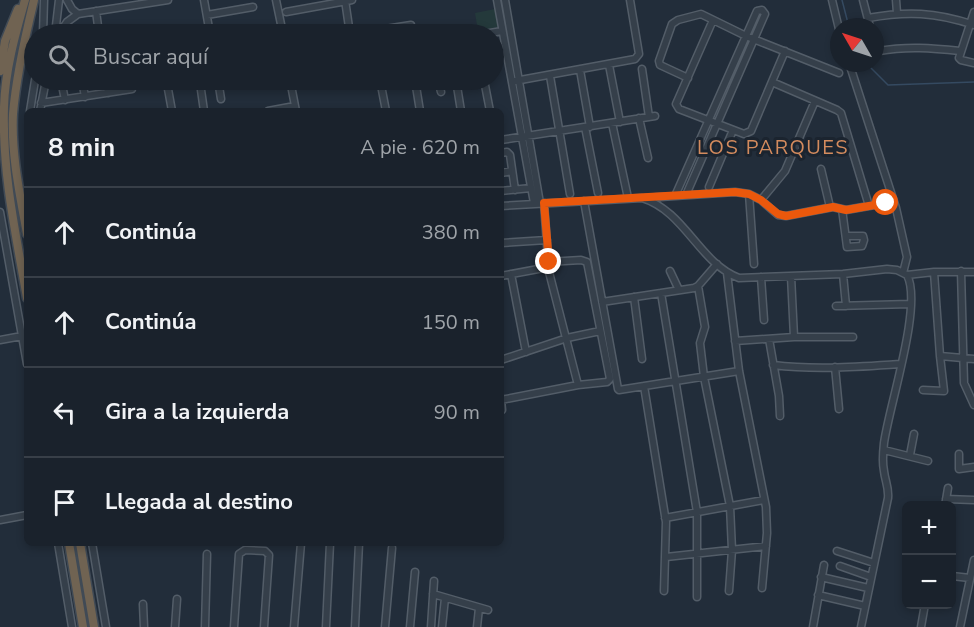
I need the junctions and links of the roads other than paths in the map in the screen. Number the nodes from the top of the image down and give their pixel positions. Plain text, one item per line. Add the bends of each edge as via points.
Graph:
1 (24, 0) edge
2 (34, 0) edge
3 (44, 0) edge
4 (59, 0) edge
5 (67, 0) edge
6 (168, 0) edge
7 (204, 0) edge
8 (276, 0) edge
9 (347, 0) edge
10 (497, 0) edge
11 (505, 0) edge
12 (630, 0) edge
13 (832, 0) edge
14 (863, 0) edge
15 (896, 0) edge
16 (153, 1) edge
17 (253, 7) dead end
18 (96, 11) junction
19 (286, 12) dead end
20 (974, 12) edge
21 (897, 13) junction
22 (78, 14) junction
23 (207, 15) junction
24 (836, 18) edge
25 (868, 18) joint
26 (713, 20) junction
27 (28, 24) edge
28 (43, 24) edge
29 (58, 24) edge
30 (65, 24) edge
31 (98, 24) edge
32 (208, 24) edge
33 (281, 24) edge
34 (351, 24) edge
35 (501, 24) edge
36 (973, 25) edge
37 (746, 36) junction
38 (504, 39) edge
39 (754, 39) junction
40 (24, 41) edge
41 (884, 50) edge
42 (785, 51) junction
43 (960, 51) junction
44 (1, 61) edge
45 (974, 63) edge
46 (609, 65) junction
47 (642, 69) dead end
48 (580, 70) junction
49 (0, 71) edge
50 (852, 72) edge
51 (839, 74) dead end
52 (550, 76) junction
53 (688, 78) junction
54 (515, 82) junction
55 (772, 82) junction
56 (33, 90) edge
57 (44, 90) edge
58 (64, 90) edge
59 (84, 90) edge
60 (108, 90) edge
61 (126, 90) edge
62 (168, 90) edge
63 (201, 90) dead end
64 (219, 90) edge
65 (292, 90) edge
66 (382, 90) edge
67 (417, 90) edge
68 (458, 90) edge
69 (486, 90) edge
70 (108, 93) junction
71 (85, 97) junction
72 (221, 99) dead end
73 (65, 100) junction
74 (815, 100) junction
75 (41, 103) junction
76 (30, 108) edge
77 (40, 108) edge
78 (171, 108) edge
79 (204, 108) edge
80 (296, 108) edge
81 (385, 108) edge
82 (420, 108) edge
83 (461, 108) edge
84 (489, 108) edge
85 (639, 118) junction
86 (708, 120) junction
87 (616, 122) junction
88 (717, 123) junction
89 (588, 127) junction
90 (732, 130) junction
91 (560, 131) junction
92 (525, 136) junction
93 (504, 140) edge
94 (504, 152) edge
95 (648, 159) dead end
96 (821, 169) dead end
97 (512, 171) junction
98 (504, 172) edge
99 (531, 188) junction
100 (709, 188) dead end
101 (515, 190) junction
102 (504, 191) edge
103 (598, 193) dead end
104 (570, 194) dead end
105 (749, 194) junction
106 (686, 195) junction
107 (675, 196) junction
108 (628, 198) junction
109 (642, 198) junction
110 (761, 200) junction
111 (584, 201) junction
112 (539, 203) junction
113 (886, 203) dead end
114 (504, 206) edge
115 (869, 206) junction
116 (830, 207) junction
117 (842, 209) junction
118 (0, 212) edge
119 (24, 216) edge
120 (846, 236) dead end
121 (547, 240) junction
122 (504, 243) edge
123 (3, 248) edge
124 (717, 264) junction
125 (754, 264) dead end
126 (549, 265) junction
127 (670, 271) dead end
128 (961, 271) junction
129 (934, 272) junction
130 (974, 272) edge
131 (727, 273) junction
132 (511, 274) junction
133 (843, 274) junction
134 (905, 274) junction
135 (504, 275) edge
136 (791, 276) junction
137 (761, 277) junction
138 (24, 279) edge
139 (698, 286) junction
140 (679, 290) junction
141 (661, 293) junction
142 (634, 297) junction
143 (602, 302) junction
144 (910, 304) junction
145 (836, 306) dead end
146 (846, 306) junction
147 (764, 320) dead end
148 (600, 331) junction
149 (22, 336) junction
150 (794, 337) junction
151 (853, 337) dead end
152 (567, 338) junction
153 (769, 339) junction
154 (0, 340) edge
155 (735, 340) junction
156 (24, 347) edge
157 (526, 352) junction
158 (940, 356) junction
159 (963, 358) junction
160 (504, 359) edge
161 (642, 359) dead end
162 (974, 359) edge
163 (900, 364) junction
164 (773, 365) junction
165 (835, 368) junction
166 (739, 371) junction
167 (704, 376) junction
168 (674, 381) junction
169 (578, 385) junction
170 (644, 386) junction
171 (923, 390) dead end
172 (504, 398) edge
173 (974, 405) edge
174 (838, 409) dead end
175 (780, 416) dead end
176 (914, 434) dead end
177 (884, 450) junction
178 (959, 454) dead end
179 (910, 455) junction
180 (928, 460) dead end
181 (974, 467) edge
182 (948, 488) dead end
183 (764, 500) junction
184 (974, 500) edge
185 (945, 501) edge
186 (956, 501) edge
187 (730, 507) junction
188 (697, 512) junction
189 (24, 516) edge
190 (665, 518) junction
191 (0, 520) edge
192 (58, 546) edge
193 (70, 546) edge
194 (80, 546) edge
195 (92, 546) edge
196 (301, 546) edge
197 (330, 546) edge
198 (360, 546) edge
199 (766, 546) junction
200 (392, 548) dead end
201 (732, 550) junction
202 (837, 551) dead end
203 (207, 554) dead end
204 (697, 554) junction
205 (666, 557) junction
206 (974, 560) edge
207 (874, 563) junction
208 (824, 565) dead end
209 (840, 566) dead end
210 (415, 572) dead end
211 (821, 577) junction
212 (871, 577) junction
213 (956, 577) edge
214 (970, 578) junction
215 (434, 581) dead end
216 (762, 588) dead end
217 (868, 588) junction
218 (664, 591) dead end
219 (729, 591) dead end
220 (433, 594) junction
221 (818, 595) junction
222 (697, 597) dead end
223 (445, 598) junction
224 (177, 599) dead end
225 (143, 604) dead end
226 (865, 606) junction
227 (479, 608) junction
228 (924, 609) edge
229 (488, 610) dead end
230 (72, 627) edge
231 (84, 627) edge
232 (94, 627) edge
233 (106, 627) edge
234 (144, 627) edge
235 (175, 627) edge
236 (205, 627) edge
237 (234, 627) edge
238 (264, 627) edge
239 (294, 627) edge
240 (326, 627) edge
241 (355, 627) edge
242 (385, 627) edge
243 (410, 627) edge
244 (431, 627) edge
245 (442, 627) edge
246 (477, 627) edge
247 (813, 627) edge
248 (861, 627) edge
249 (921, 627) edge
250 (960, 627) edge

1 - 44 highway via 5,41
1 - 138 highway via 11,51 4,105 5,161
2 - 27 highway
3 - 28 street
4 - 29 street
5 - 22 street
6 - 16 street
7 - 23 street
8 - 33 street
9 - 19 street
9 - 34 street
10 - 35 street
11 - 54 street
12 - 46 street via 639,54 635,59
13 - 24 street
14 - 25 street
15 - 21 street
16 - 18 street
17 - 23 street
18 - 22 street
18 - 31 street
20 - 36 street
21 - 25 street
21 - 36 street via 940,15
22 - 30 street
23 - 32 street
26 - 37 street
26 - 53 street
26 - 53 street via 701,14 672,24 659,64
36 - 43 street
37 - 39 street
37 - 39 street via 757,11 762,10 765,14
37 - 86 street
38 - 54 street
39 - 42 street
39 - 88 street
40 - 119 highway via 13,115 15,164
41 - 43 street via 918,47
42 - 51 street
42 - 55 street
43 - 45 street via 961,60
44 - 49 highway
46 - 48 street
46 - 87 street
47 - 85 street via 652,116
48 - 52 street
48 - 89 street
50 - 134 street via 896,208 907,256
52 - 54 street
52 - 91 street
53 - 86 street via 677,107
54 - 92 street
55 - 74 street
55 - 90 street via 751,131 744,134
56 - 76 street
57 - 75 street
58 - 73 street
59 - 71 street
60 - 70 street
61 - 70 street
62 - 78 street
63 - 79 street
64 - 72 street
65 - 80 street
66 - 81 street
67 - 82 street
68 - 83 street
69 - 84 street
70 - 71 street
71 - 73 street
73 - 75 street
74 - 110 street via 784,171
74 - 115 street via 841,113
75 - 77 street
85 - 87 street
85 - 95 street
86 - 88 street
86 - 107 street
87 - 89 street
87 - 108 street
88 - 90 street
88 - 106 street
89 - 91 street
89 - 103 street
90 - 100 street
91 - 92 street
91 - 104 street
92 - 93 street
92 - 99 street
92 - 112 street
94 - 97 street via 510,155
96 - 116 street
97 - 98 street
97 - 101 street
99 - 101 street
99 - 112 street
101 - 102 street
105 - 106 street
105 - 110 street
105 - 125 street
106 - 107 street
107 - 109 street
108 - 109 street
108 - 111 street
109 - 124 street via 672,216
110 - 116 street via 786,216
111 - 112 street
111 - 143 street
112 - 114 street
112 - 121 street
113 - 115 street
115 - 117 street
116 - 117 street
117 - 120 street
118 - 123 street
121 - 122 street
121 - 126 street
123 - 149 street
124 - 131 street
124 - 139 street
126 - 132 street
126 - 148 street via 587,262
126 - 152 street
127 - 140 street
128 - 129 street
128 - 130 street
128 - 159 street
129 - 134 street
129 - 158 street
131 - 137 street via 739,278
131 - 155 street
132 - 135 street
132 - 157 street
133 - 134 street via 887,269
133 - 136 street
133 - 146 street
134 - 144 street via 910,283
136 - 137 street
136 - 150 street
137 - 147 street
139 - 140 street
139 - 167 street via 705,327 700,343
140 - 141 street
141 - 142 street
141 - 168 street
142 - 143 street
142 - 161 street
143 - 170 street via 617,387 620,390
144 - 146 street
144 - 163 street via 906,349
145 - 146 street
148 - 152 street
148 - 169 street via 610,379
149 - 154 street
149 - 156 street
150 - 151 street
150 - 153 street
152 - 157 street
152 - 169 street
153 - 155 street
153 - 164 street
155 - 166 street
157 - 160 street
158 - 159 street
158 - 171 street via 944,391
159 - 162 street
159 - 173 street via 964,383
163 - 165 street
163 - 177 street
164 - 165 street
164 - 175 street
165 - 174 street
166 - 167 street
166 - 183 street
167 - 168 street
167 - 187 street
168 - 170 street
168 - 188 street
169 - 172 street
170 - 190 street
176 - 179 street
177 - 179 street
177 - 207 street via 889,491
178 - 181 street via 959,469
179 - 180 street
182 - 185 street
183 - 187 street
183 - 199 street
184 - 186 street
187 - 188 street
187 - 201 street
188 - 190 street
188 - 204 street
189 - 191 street
190 - 205 street
192 - 230 street
193 - 231 highway
194 - 232 highway
195 - 233 street
196 - 239 street
197 - 240 street
198 - 241 street
199 - 201 street
199 - 216 street
200 - 242 street
201 - 204 street
201 - 219 street
202 - 207 street
203 - 236 street
204 - 205 street
204 - 222 street
205 - 218 street
206 - 214 street
207 - 212 street
208 - 211 street
209 - 212 street
210 - 243 street
211 - 217 street
211 - 221 street
212 - 217 street
213 - 214 street
214 - 250 street
215 - 220 street
217 - 226 street
220 - 223 street
220 - 244 street
221 - 226 street
221 - 247 street
223 - 227 street
223 - 245 street
224 - 235 street
225 - 234 street
226 - 248 street
227 - 229 street
227 - 246 street
228 - 249 street
237 - 238 street via 239,554 244,550 265,551 269,555

